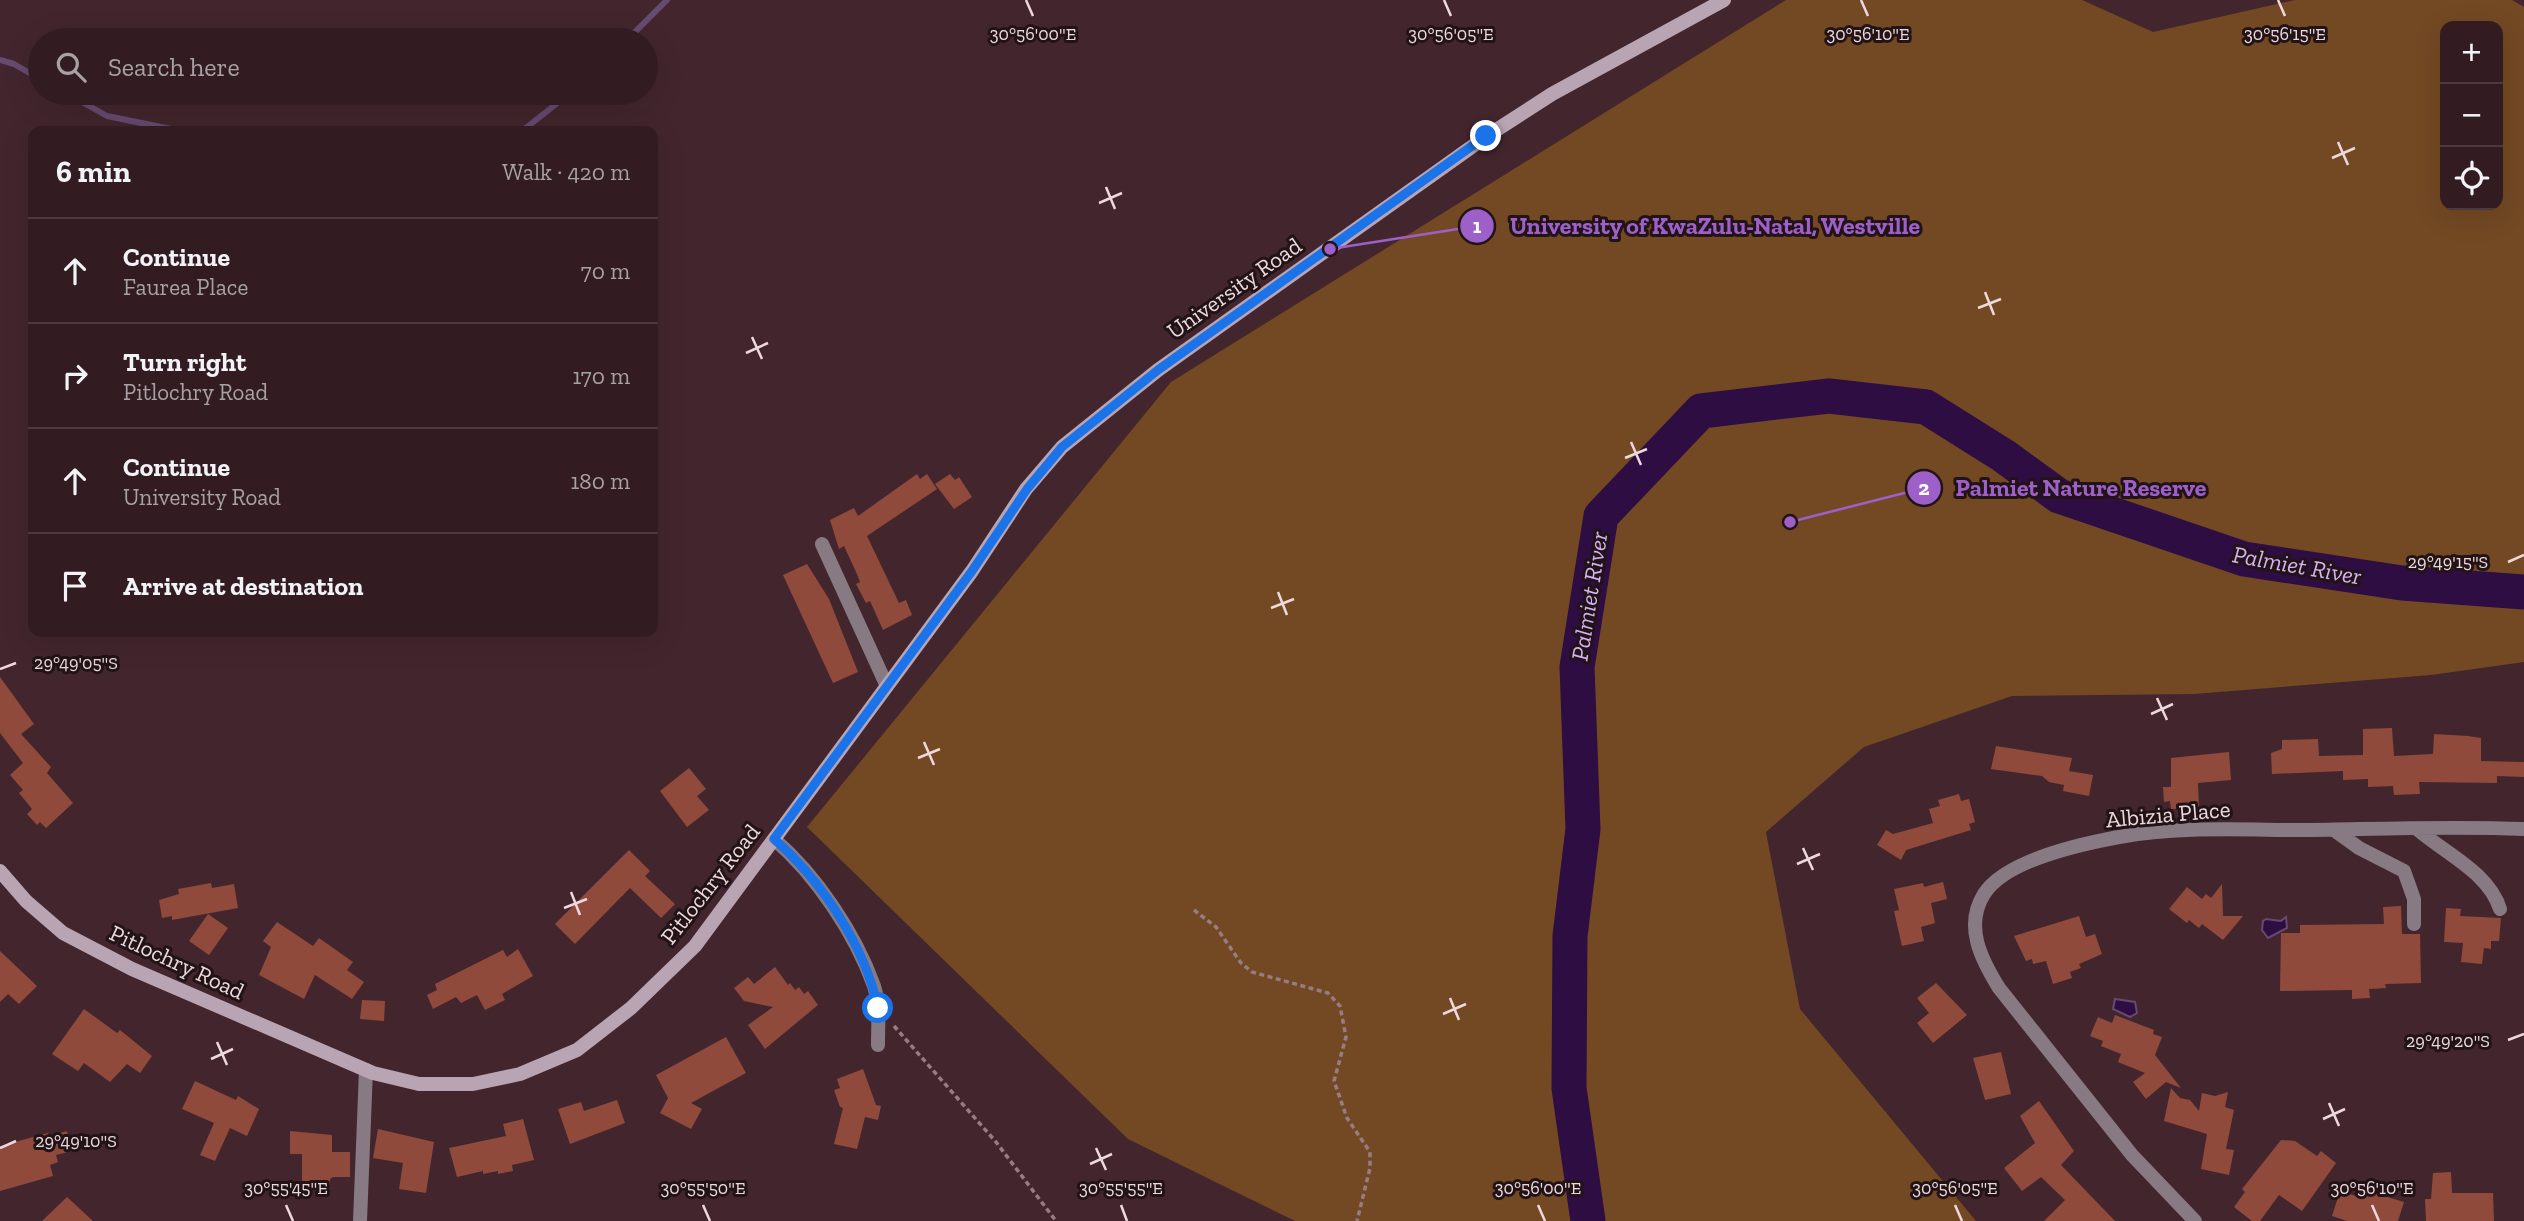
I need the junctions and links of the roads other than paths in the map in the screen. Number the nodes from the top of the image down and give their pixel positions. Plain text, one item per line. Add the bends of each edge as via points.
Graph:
1 (1724, 0) edge
2 (1062, 447) joint
3 (822, 544) dead end
4 (886, 684) junction
5 (2417, 829) junction
6 (2524, 829) edge
7 (2334, 830) junction
8 (774, 839) junction
9 (0, 871) edge
10 (2500, 909) dead end
11 (2414, 923) dead end
12 (878, 1045) dead end
13 (366, 1070) junction
14 (360, 1221) edge
15 (2195, 1221) edge

1 - 2 street, University Road via 1552,94 1486,136 1158,370
2 - 4 street, Pitlochry Road
3 - 4 street
4 - 8 street, Pitlochry Road
5 - 6 street, Albizia Place
5 - 7 street, Albizia Place
5 - 10 street via 2483,878
7 - 11 street via 2404,871 2414,899
7 - 15 street, Albizia Place via 2119,837 2008,871 1984,894 1976,915 1977,947 1999,988 2132,1155
8 - 12 street via 811,879 869,974 878,1008
8 - 13 street, Pitlochry Road via 695,946 631,1008 576,1050 520,1074 473,1084 419,1084
9 - 13 street, Pitlochry Road via 63,933 132,969
13 - 14 street

